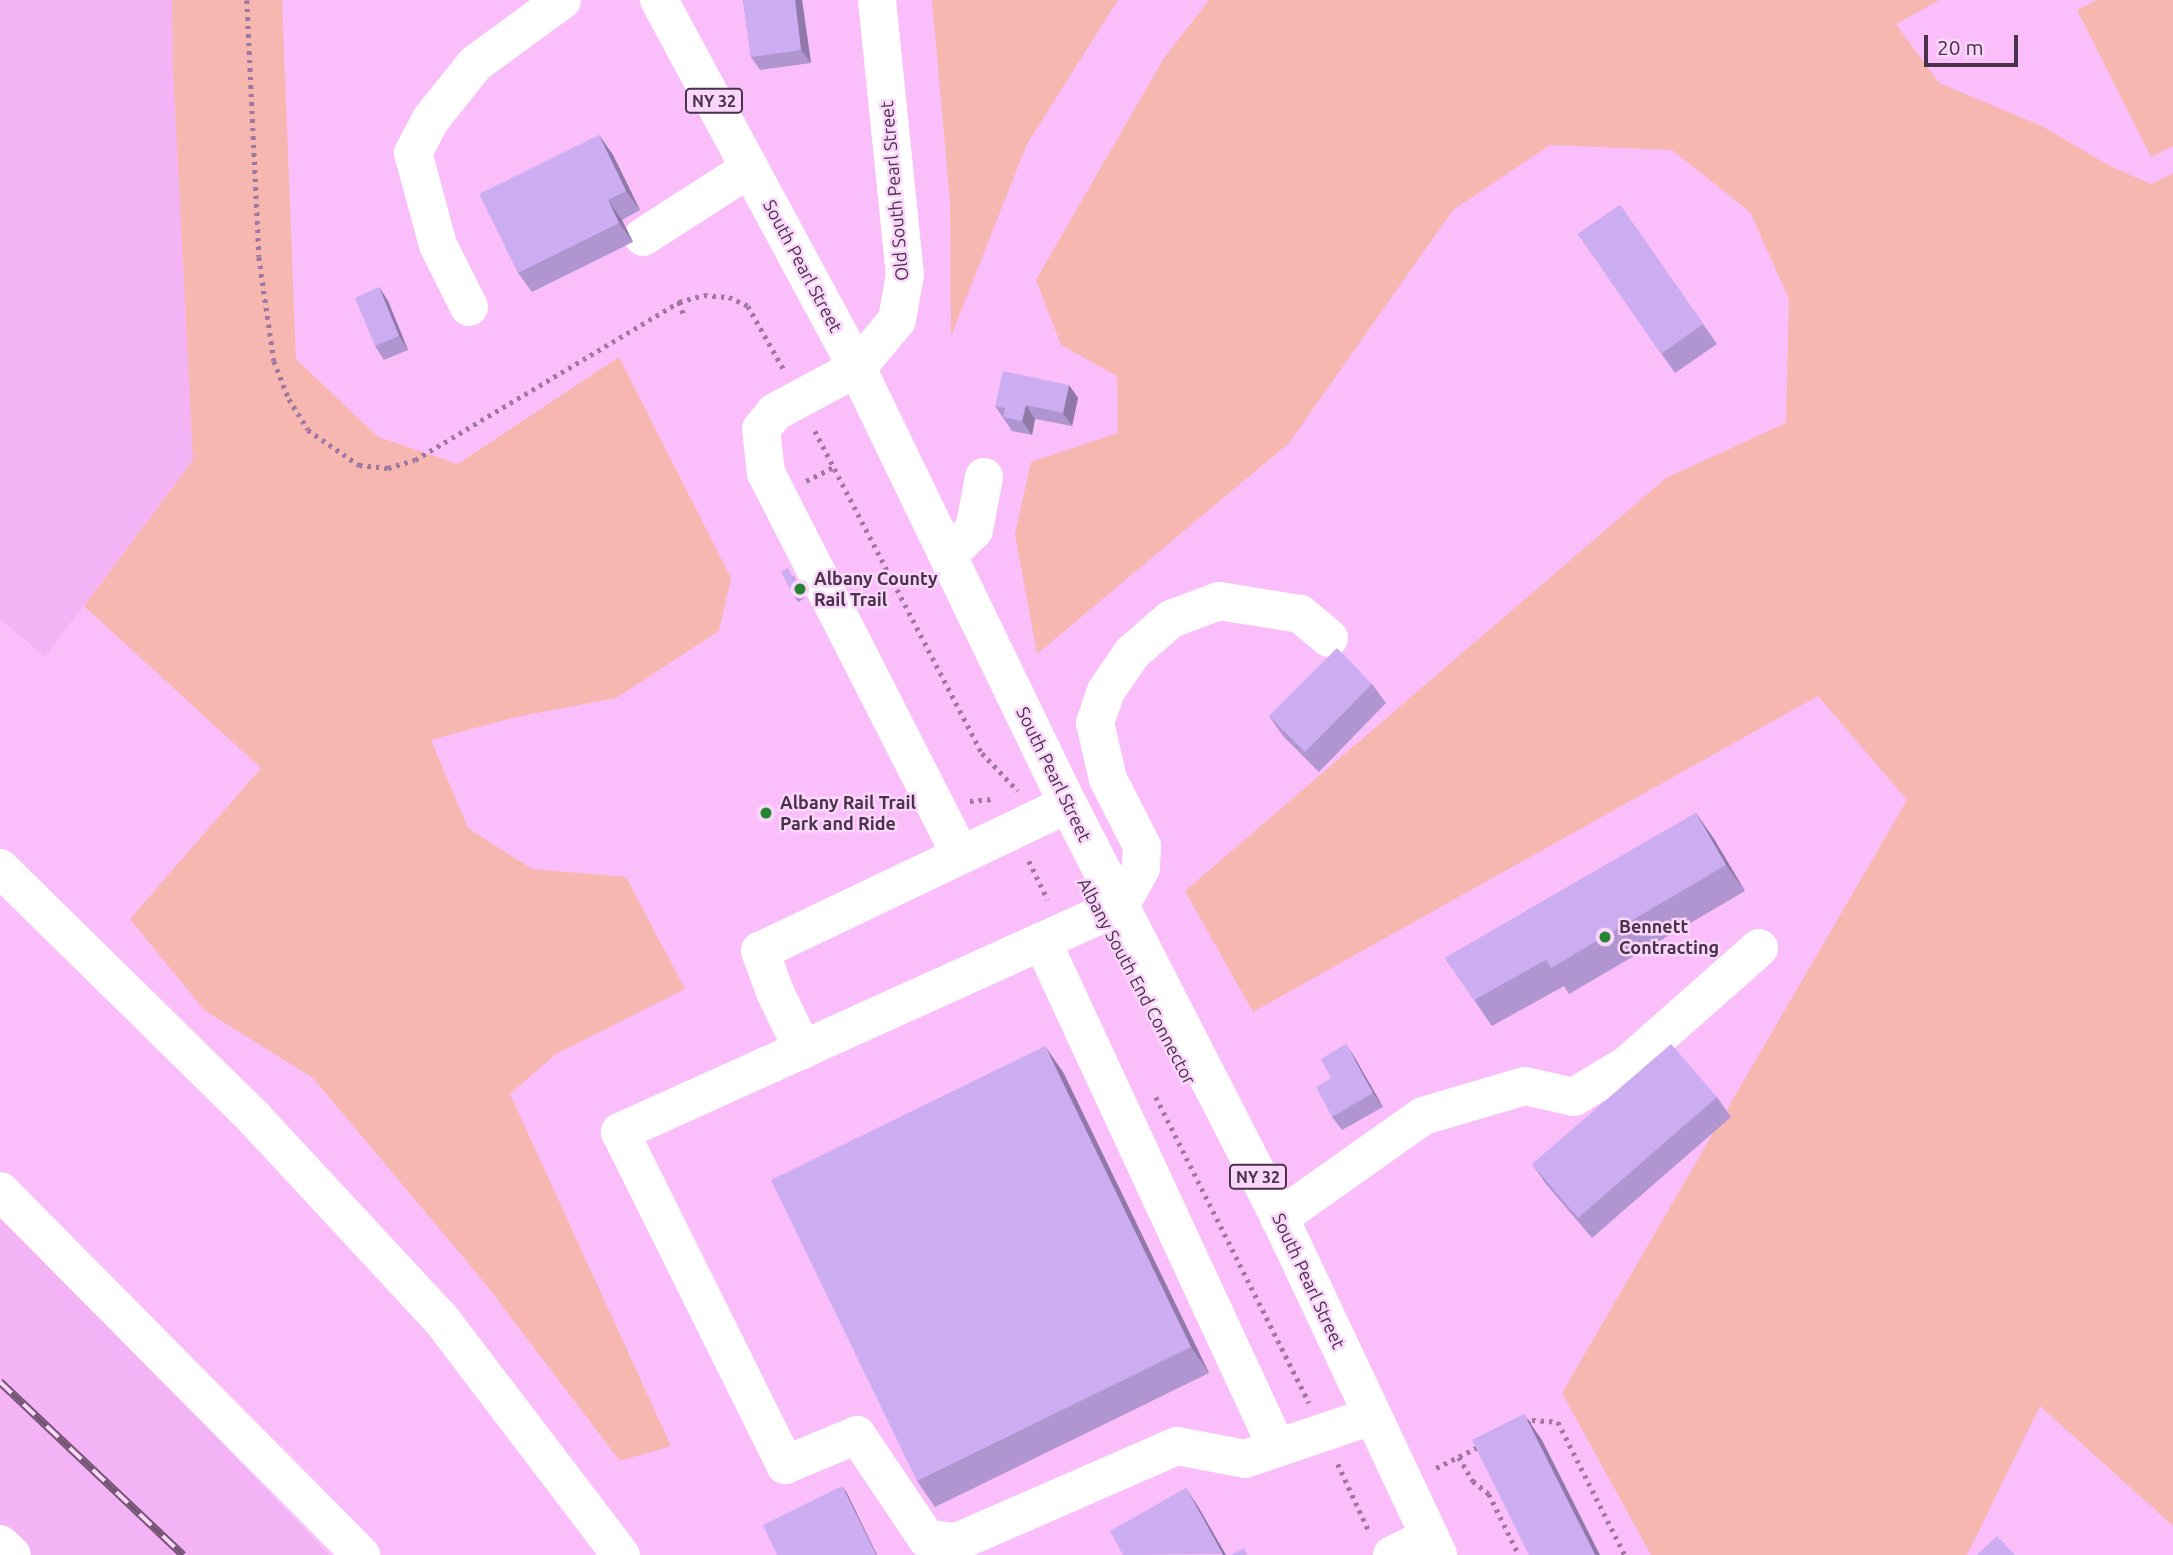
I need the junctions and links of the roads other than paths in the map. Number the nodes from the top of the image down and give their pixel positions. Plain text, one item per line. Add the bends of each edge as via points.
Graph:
1 (562, 0) edge
2 (659, 0) edge
3 (877, 0) edge
4 (750, 168) junction
5 (643, 237) dead end
6 (469, 307) dead end
7 (857, 368) junction
8 (985, 477) dead end
9 (948, 555) junction
10 (1328, 638) dead end
11 (1051, 812) junction
12 (961, 855) junction
13 (0, 868) edge
14 (1120, 906) junction
15 (1042, 941) junction
16 (1759, 948) dead end
17 (803, 1050) junction
18 (0, 1191) edge
19 (1279, 1218) junction
20 (1372, 1416) junction
21 (1261, 1454) junction
22 (0, 1544) edge
23 (1433, 1546) edge
24 (12, 1555) edge
25 (361, 1555) edge
26 (621, 1555) edge
27 (1392, 1555) edge

1 - 6 main road via 475,64 431,119 413,153 438,245
2 - 4 main road, South Pearl Street / NY 32
3 - 7 main road, Old South Pearl Street via 905,274 897,320
4 - 5 main road
4 - 7 main road, South Pearl Street / NY 32
7 - 9 main road, South Pearl Street / NY 32
7 - 12 main road via 787,406 761,429 766,473
8 - 9 main road via 974,530
9 - 11 main road, South Pearl Street / NY 32
10 - 14 main road via 1300,614 1219,601 1171,619 1132,653 1106,691 1095,723 1108,779 1142,846 1142,868
11 - 12 main road
11 - 14 main road, South Pearl Street / NY 32
12 - 17 main road via 760,951
13 - 26 main road via 255,1119 441,1319
14 - 15 main road
14 - 19 main road, South Pearl Street / NY 32
15 - 17 main road
15 - 21 main road
16 - 19 main road via 1628,1064 1574,1097 1525,1086 1423,1116
17 - 21 main road via 620,1132 785,1465 857,1435 927,1539 957,1542 1177,1446
18 - 25 main road
19 - 20 main road, South Pearl Street / NY 32
20 - 21 main road
20 - 23 main road, South Pearl Street / NY 32
22 - 24 main road
23 - 27 main road

